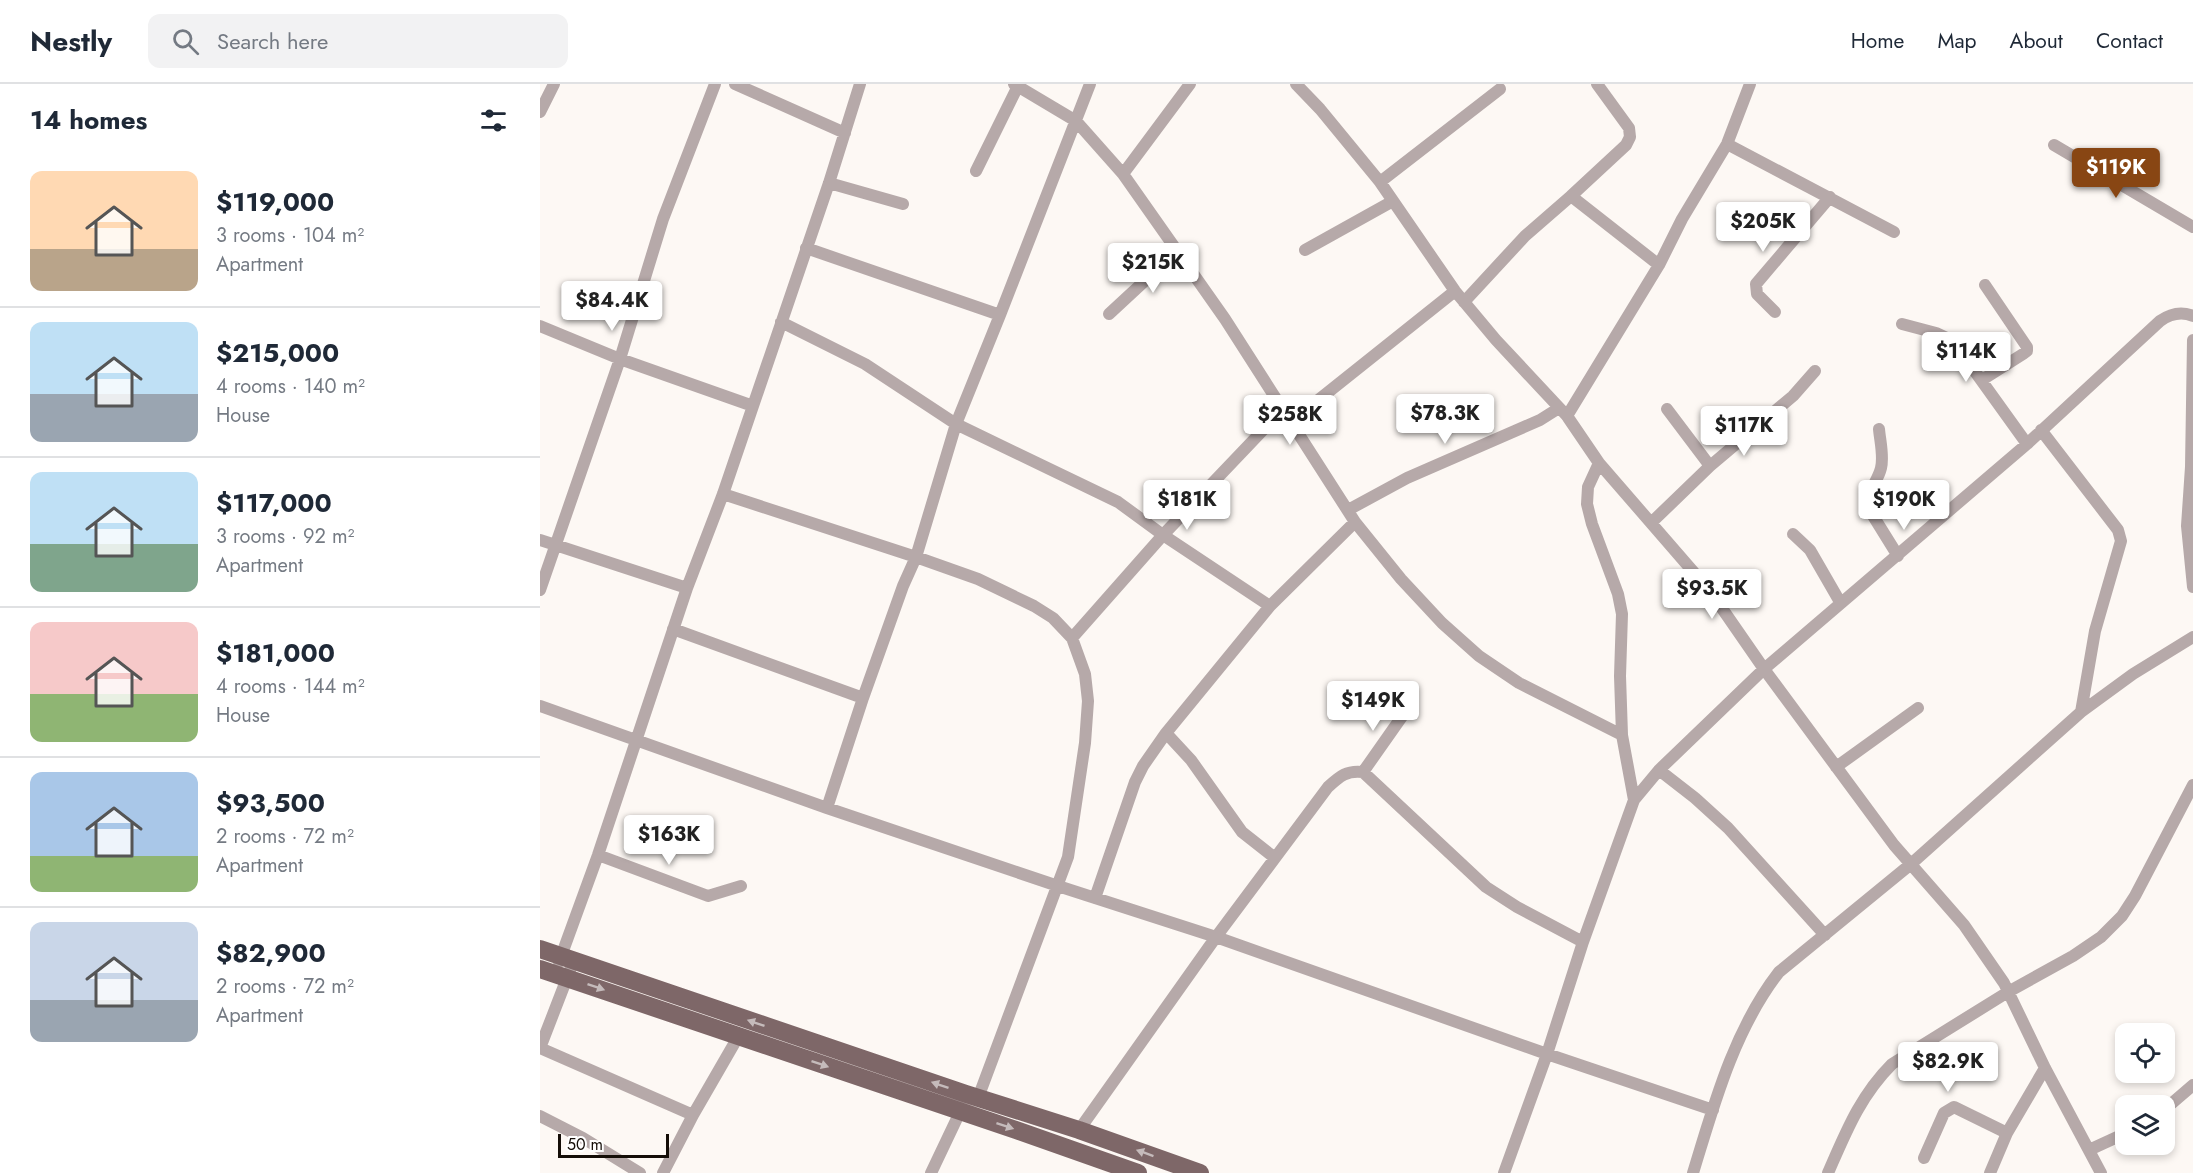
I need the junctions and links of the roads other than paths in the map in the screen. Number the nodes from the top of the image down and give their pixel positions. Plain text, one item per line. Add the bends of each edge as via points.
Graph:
1 (554, 84) edge
2 (715, 84) edge
3 (735, 84) edge
4 (860, 84) edge
5 (1090, 84) edge
6 (1190, 84) edge
7 (1296, 84) edge
8 (1597, 84) edge
9 (1750, 84) edge
10 (1016, 85) edge
11 (1500, 89) dead end
12 (540, 112) edge
13 (1076, 121) junction
14 (845, 133) junction
15 (1727, 144) junction
16 (2054, 146) dead end
17 (976, 171) dead end
18 (1123, 174) junction
19 (1380, 182) junction
20 (829, 183) junction
21 (1571, 196) junction
22 (1830, 196) junction
23 (1393, 201) junction
24 (903, 204) dead end
25 (2193, 227) edge
26 (1894, 232) dead end
27 (806, 248) junction
28 (1305, 250) dead end
29 (1177, 251) junction
30 (1659, 265) junction
31 (1985, 285) dead end
32 (1455, 291) junction
33 (1464, 302) junction
34 (1775, 312) dead end
35 (1109, 314) dead end
36 (1000, 315) junction
37 (2193, 316) edge
38 (781, 322) junction
39 (1902, 324) dead end
40 (540, 326) edge
41 (2193, 340) edge
42 (620, 359) junction
43 (1815, 372) dead end
44 (1982, 380) junction
45 (753, 406) junction
46 (1284, 408) junction
47 (1667, 410) dead end
48 (1563, 412) junction
49 (1292, 422) junction
50 (956, 424) junction
51 (1879, 429) dead end
52 (2041, 430) junction
53 (2027, 444) junction
54 (1599, 463) junction
55 (1710, 466) junction
56 (723, 494) junction
57 (1348, 510) junction
58 (1355, 522) junction
59 (1652, 522) junction
60 (1793, 534) dead end
61 (1162, 535) junction
62 (540, 540) edge
63 (556, 547) junction
64 (1898, 556) junction
65 (916, 557) junction
66 (2193, 587) edge
67 (687, 588) junction
68 (540, 590) edge
69 (1840, 602) junction
70 (1270, 606) junction
71 (673, 629) junction
72 (2193, 637) edge
73 (1072, 638) junction
74 (1764, 669) junction
75 (863, 698) junction
76 (540, 706) edge
77 (1408, 708) dead end
78 (1918, 708) dead end
79 (2081, 712) junction
80 (1166, 733) junction
81 (1622, 735) junction
82 (636, 740) junction
83 (1836, 767) junction
84 (1659, 770) junction
85 (1363, 772) junction
86 (2193, 785) edge
87 (1634, 800) junction
88 (827, 808) junction
89 (598, 855) junction
90 (1275, 858) junction
91 (1911, 864) junction
92 (741, 886) dead end
93 (1058, 886) junction
94 (1095, 898) junction
95 (1825, 935) junction
96 (1216, 937) junction
97 (1583, 942) junction
98 (540, 949) edge
99 (568, 958) junction
100 (554, 974) edge
101 (2008, 992) junction
102 (738, 1037) junction
103 (540, 1048) edge
104 (1547, 1054) junction
105 (2045, 1068) junction
106 (2193, 1085) edge
107 (978, 1098) junction
108 (2175, 1101) edge
109 (1713, 1110) junction
110 (960, 1112) junction
111 (693, 1115) junction
112 (540, 1116) edge
113 (1079, 1130) junction
114 (2007, 1133) junction
115 (2115, 1138) edge
116 (2089, 1150) junction
117 (1924, 1158) dead end
118 (640, 1173) edge
119 (663, 1173) edge
120 (931, 1173) edge
121 (1138, 1173) edge
122 (1200, 1173) edge
123 (1504, 1173) edge
124 (1693, 1173) edge
125 (1828, 1173) edge
126 (1990, 1173) edge
127 (2101, 1173) edge

1 - 12 street
2 - 42 street via 663,219
3 - 14 street
4 - 14 street
5 - 13 street
6 - 18 street
7 - 19 street
8 - 21 street via 1629,128 1630,137
9 - 15 street
10 - 13 street
10 - 17 street
11 - 19 street
13 - 18 street
13 - 36 street
14 - 20 street
15 - 22 street
15 - 30 street
16 - 25 street
18 - 29 street
19 - 23 street
20 - 24 street
20 - 27 street
21 - 30 street
21 - 33 street via 1525,236
22 - 26 street
22 - 34 street via 1756,284 1757,294
23 - 28 street
23 - 32 street
27 - 36 street
27 - 38 street
29 - 35 street
29 - 46 street
30 - 48 street
31 - 44 street via 2027,351
32 - 33 street
32 - 49 street
33 - 48 street
36 - 50 street
37 - 52 street via 2180,313 2164,317
38 - 45 street
38 - 50 street via 865,364
39 - 44 street via 1953,341
40 - 42 street
41 - 66 street via 2187,526
42 - 45 street
42 - 63 street
43 - 55 street via 1793,396
44 - 53 street
45 - 56 street
46 - 49 street
46 - 61 street
47 - 55 street
48 - 54 street
48 - 57 street via 1407,478
49 - 57 street
50 - 61 street via 1118,502
50 - 65 street
51 - 64 street via 1882,461 1867,506
52 - 53 street
52 - 79 street via 2118,530 2121,541 2095,631
53 - 64 street
54 - 59 street
54 - 81 street via 1588,488 1587,504 1622,614
55 - 59 street
56 - 65 street
56 - 67 street
57 - 58 street
58 - 70 street
58 - 81 street via 1409,588 1479,656 1519,683
59 - 74 street via 1710,591
60 - 69 street via 1810,550
61 - 70 street
61 - 73 street
62 - 63 street
63 - 67 street
63 - 68 street
64 - 69 street
65 - 73 street via 978,579 1034,606 1053,618
65 - 75 street
67 - 71 street
69 - 74 street
70 - 80 street
71 - 75 street
71 - 82 street
72 - 79 street
73 - 93 street via 1085,674 1088,701 1075,818
74 - 83 street
74 - 84 street
75 - 88 street
76 - 82 street
77 - 85 street
78 - 83 street
79 - 91 street
80 - 90 street via 1191,760 1242,832
80 - 94 street via 1135,782
81 - 87 street
82 - 88 street
82 - 89 street
83 - 91 street
84 - 87 street
84 - 95 street via 1728,828
85 - 90 street via 1341,775 1328,787
85 - 97 street via 1486,886
86 - 101 street via 2121,916 2101,937 2073,956
87 - 97 street
88 - 93 street
89 - 92 street via 708,896
89 - 99 street
90 - 96 street
91 - 95 street
91 - 101 street via 1964,925
93 - 94 street
93 - 107 street
94 - 96 street
95 - 109 street via 1769,984 1738,1042
96 - 104 street
96 - 113 street
97 - 104 street
98 - 99 main road
99 - 100 street
107 -> 99 main road
100 -> 102 main road
100 - 103 street
101 - 105 street
101 - 125 street via 1885,1071 1860,1104
102 -> 110 main road
102 - 111 street
103 - 111 street
104 - 109 street
104 - 123 street
105 - 114 street
105 - 116 street
106 - 108 street
107 - 113 main road
109 - 124 street
110 - 120 street
110 -> 121 main road
111 - 119 street
112 - 118 street via 583,1137
122 -> 113 main road
114 - 117 street via 1954,1107 1944,1113
114 - 126 street
115 - 116 street
116 - 127 street

